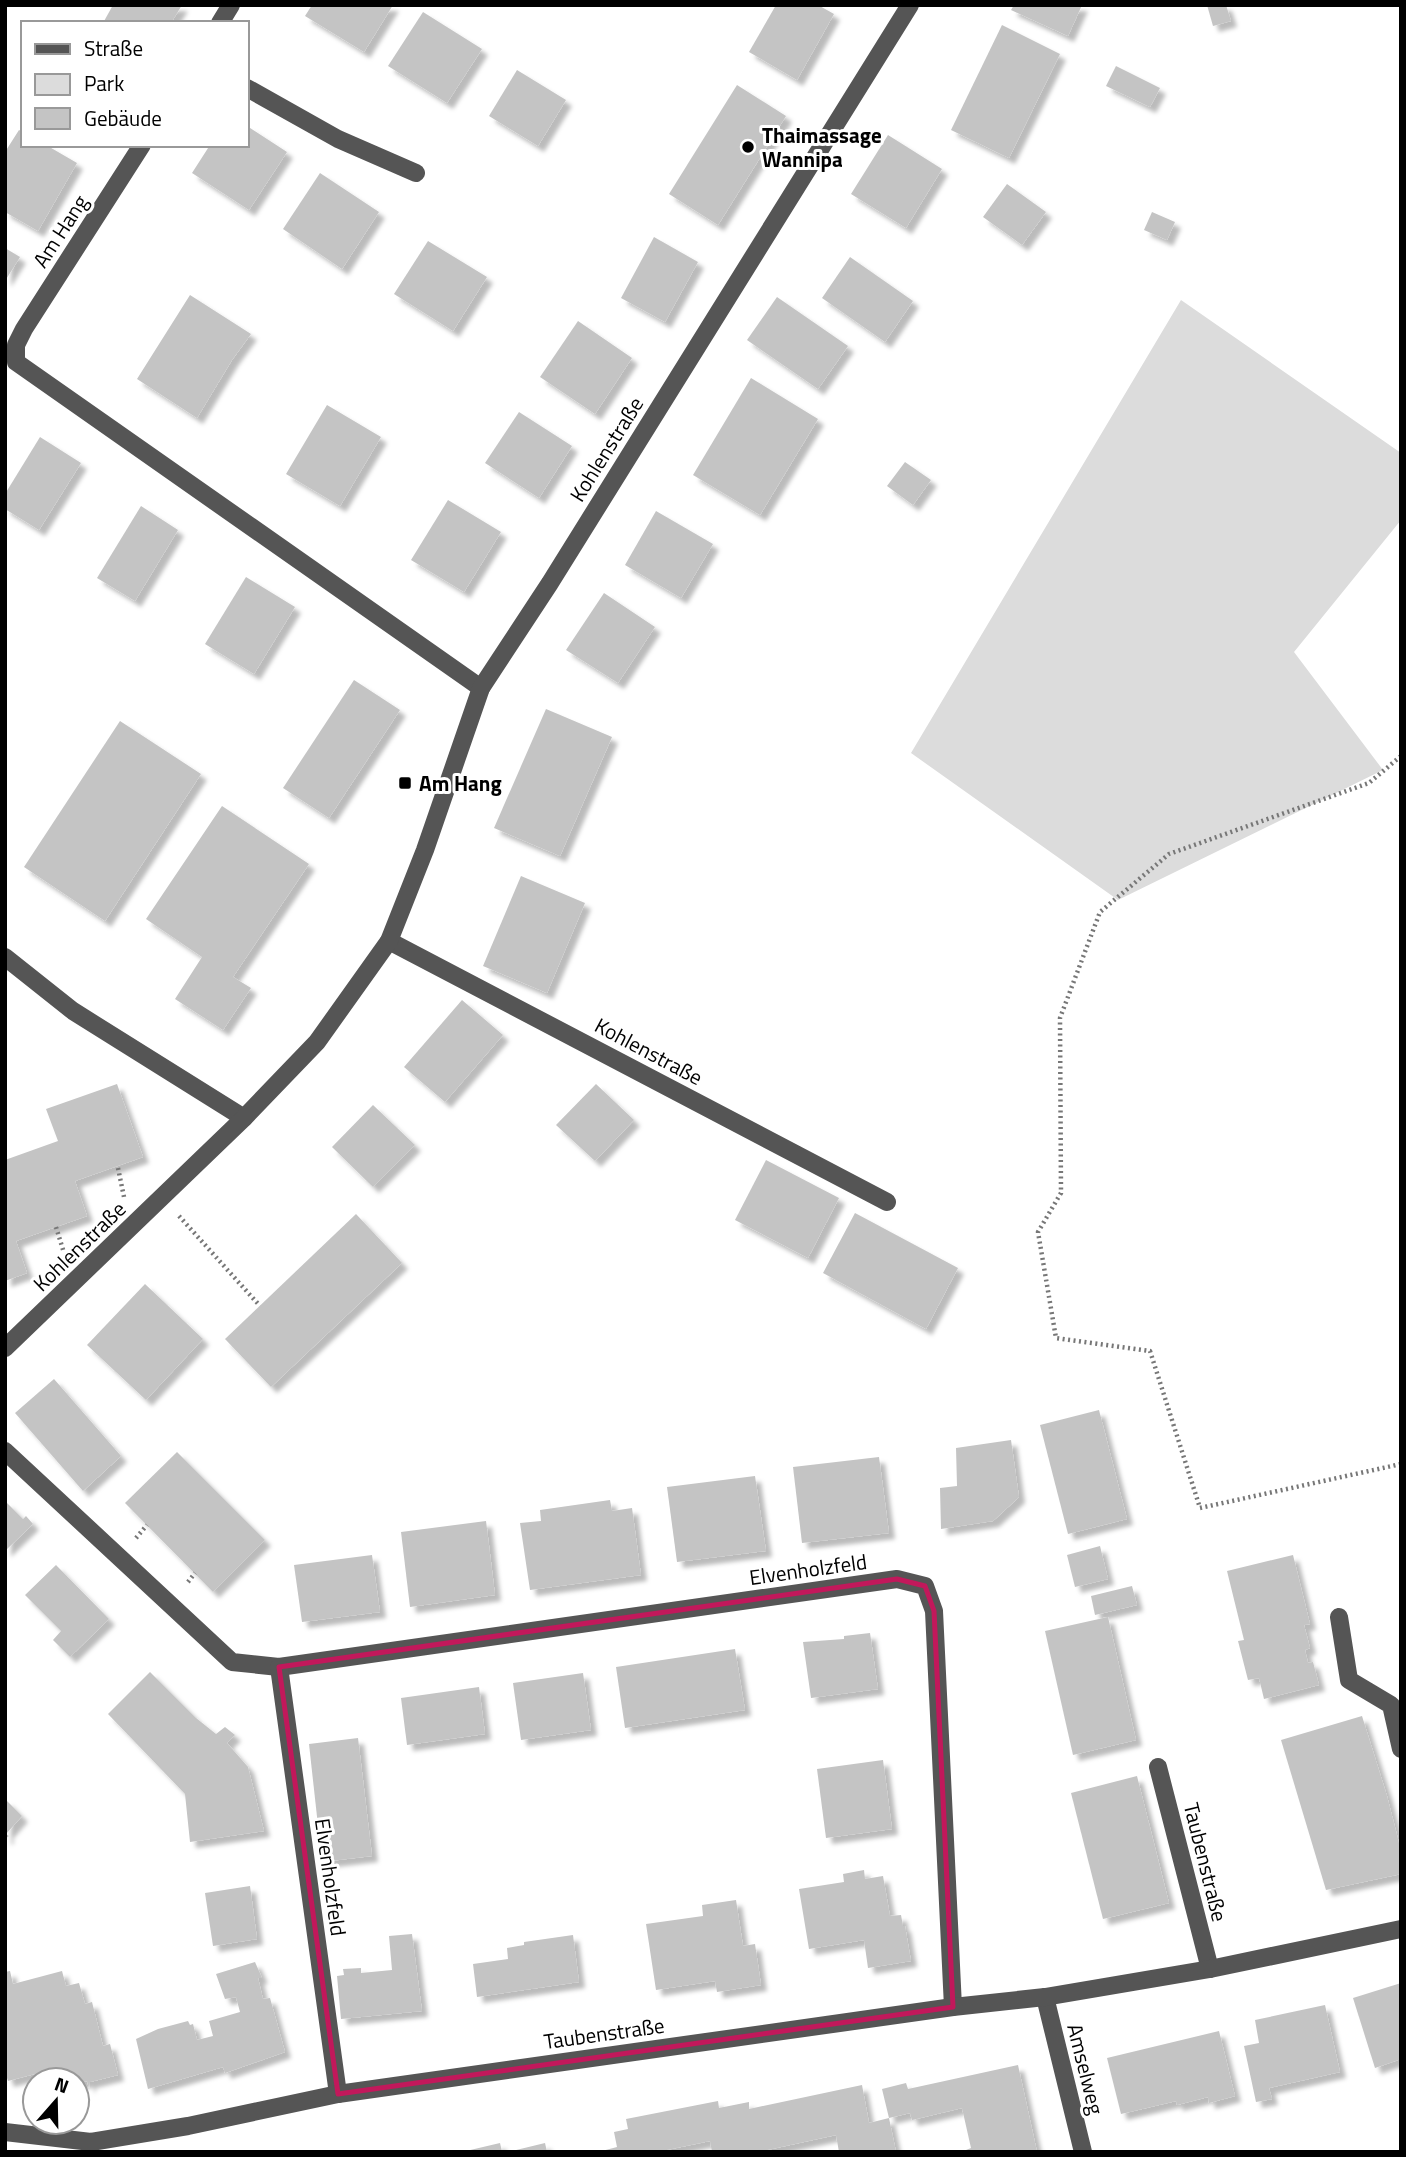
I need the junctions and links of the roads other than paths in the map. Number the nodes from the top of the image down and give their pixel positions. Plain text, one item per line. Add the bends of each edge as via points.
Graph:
1 (231, 5) edge
2 (910, 5) edge
3 (221, 21) edge
4 (248, 89) edge
5 (141, 147) edge
6 (416, 173) dead end
7 (481, 688) junction
8 (389, 941) junction
9 (5, 957) edge
10 (244, 1118) junction
11 (887, 1202) dead end
12 (5, 1348) edge
13 (5, 1451) edge
14 (1339, 1617) dead end
15 (279, 1667) junction
16 (1401, 1749) edge
17 (1158, 1767) dead end
18 (1401, 1929) edge
19 (1210, 1969) junction
20 (1045, 1997) junction
21 (953, 2007) junction
22 (338, 2094) junction
23 (5, 2133) edge
24 (93, 2147) edge
25 (1083, 2152) edge

1 - 3 street
2 - 7 street, Kohlenstraße
4 - 6 street via 338,139
5 - 7 street, Am Hang via 24,329 16,345 16,362
7 - 8 street, Kohlenstraße
8 - 10 street, Kohlenstraße via 317,1042
8 - 11 street, Kohlenstraße
9 - 10 street via 73,1012
10 - 12 street, Kohlenstraße
13 - 15 street, Elvenholzfeld via 232,1662
14 - 16 street via 1349,1680 1391,1705
15 - 21 street, Elvenholzfeld via 897,1579 925,1586 934,1611
15 - 22 street, Elvenholzfeld
17 - 19 street, Taubenstraße
18 - 19 street, Taubenstraße
19 - 20 street, Taubenstraße
20 - 21 street, Taubenstraße
20 - 25 street, Amselweg
21 - 22 street, Taubenstraße
22 - 24 street, Taubenstraße
23 - 24 street, Taubenstraße

